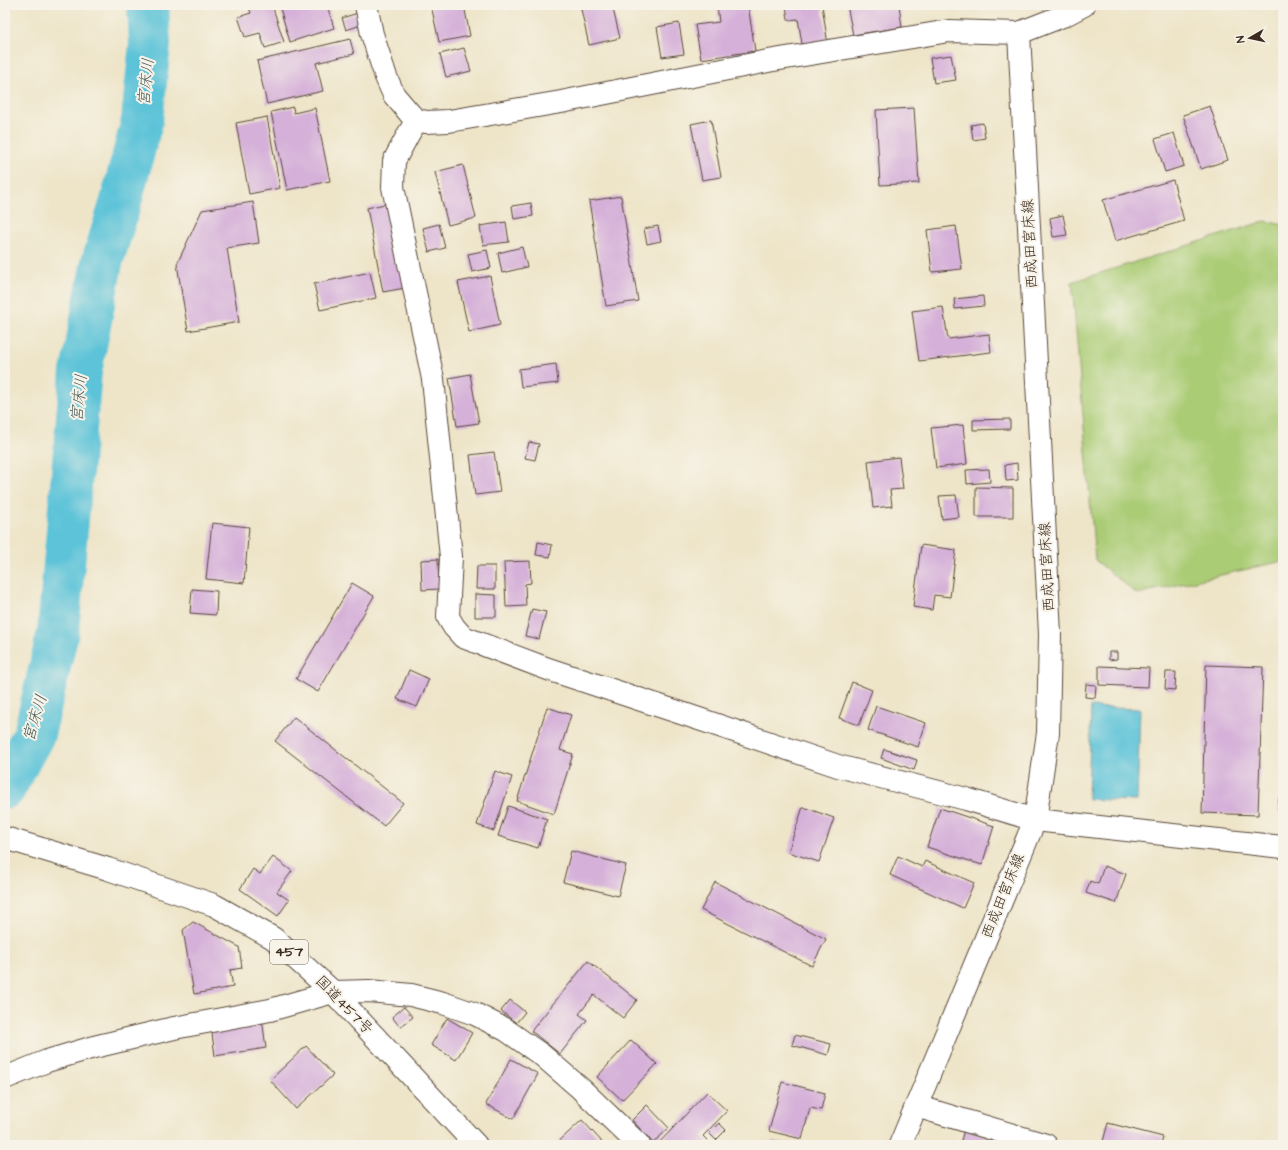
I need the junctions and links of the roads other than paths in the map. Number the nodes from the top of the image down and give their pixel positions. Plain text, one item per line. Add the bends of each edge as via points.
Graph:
1 (366, 5) edge
2 (1084, 5) edge
3 (1019, 33) junction
4 (417, 120) junction
5 (1035, 820) junction
6 (5, 838) edge
7 (1283, 847) edge
8 (333, 992) junction
9 (5, 1078) edge
10 (916, 1106) junction
11 (476, 1145) edge
12 (639, 1145) edge
13 (900, 1145) edge
14 (1046, 1145) edge

1 - 4 main road via 386,77 394,95
2 - 3 main road
3 - 4 main road via 949,31 768,61 457,120
3 - 5 main road, 西成田宮床線 via 1050,634 1048,733
4 - 5 main road via 394,161 393,187 432,379 451,557 448,617 454,627 463,637 548,669 838,766 966,799
5 - 7 main road
5 - 10 main road, 西成田宮床線
6 - 8 main road, 国道457号 / 457 via 214,905 273,938
8 - 9 main road via 270,1010 174,1028 94,1047 47,1061
8 - 11 main road, 国道457号 / 457
8 - 12 main road via 369,991 411,995 474,1014 506,1030 581,1089
10 - 13 main road, 西成田宮床線
10 - 14 main road

